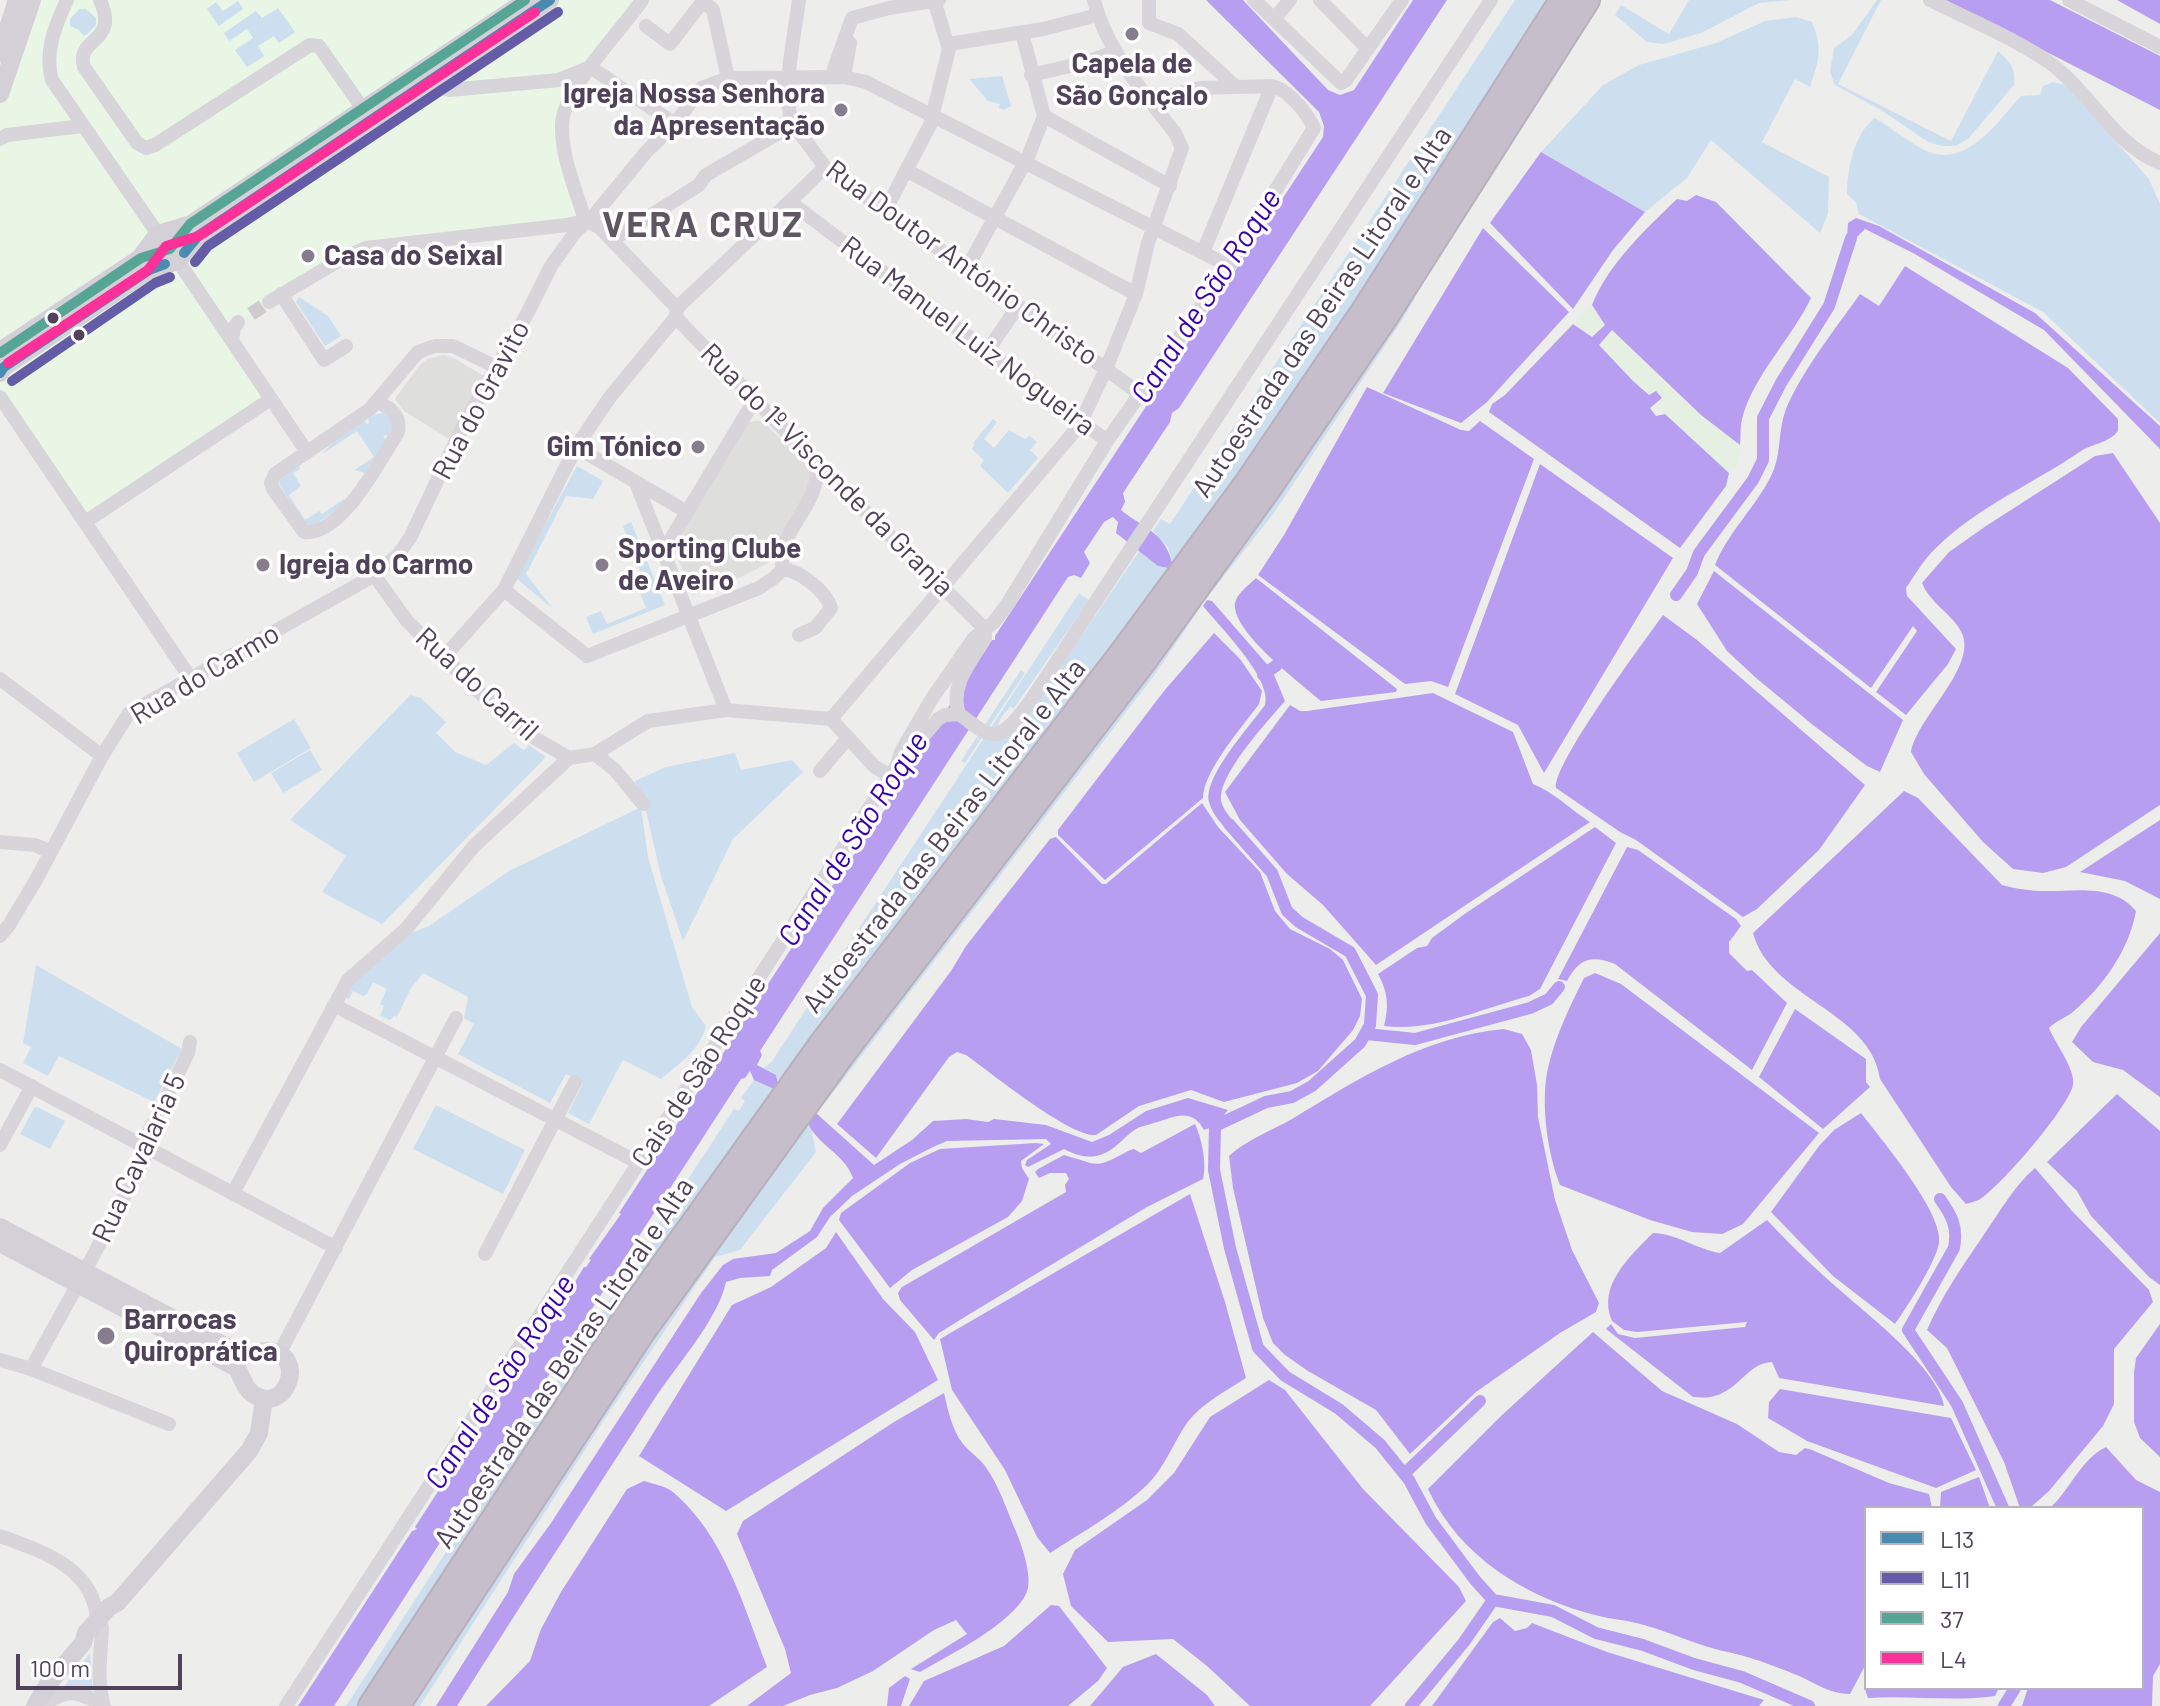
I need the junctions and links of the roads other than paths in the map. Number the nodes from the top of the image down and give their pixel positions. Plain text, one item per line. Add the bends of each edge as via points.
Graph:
1 (67, 0) edge
2 (100, 0) edge
3 (527, 0) edge
4 (550, 0) edge
5 (642, 0) edge
6 (799, 0) edge
7 (935, 0) edge
8 (1149, 0) edge
9 (1254, 0) edge
10 (1290, 0) edge
11 (1402, 0) edge
12 (1491, 0) edge
13 (1562, 0) edge
14 (1587, 0) edge
15 (1930, 0) edge
16 (2069, 0) edge
17 (1325, 2) edge
18 (24, 3) edge
19 (1096, 7) edge
20 (1274, 19) junction
21 (639, 21) junction
22 (1022, 33) junction
23 (949, 44) junction
24 (2160, 47) edge
25 (1368, 49) junction
26 (1116, 51) junction
27 (0, 53) edge
28 (590, 67) junction
29 (1031, 75) junction
30 (837, 77) junction
31 (728, 78) junction
32 (789, 78) junction
33 (425, 84) junction
34 (1235, 86) junction
35 (1272, 86) junction
36 (0, 94) edge
37 (1150, 100) junction
38 (363, 109) junction
39 (932, 116) junction
40 (1044, 116) junction
41 (1500, 119) junction
42 (791, 121) junction
43 (675, 124) junction
44 (83, 126) junction
45 (0, 139) edge
46 (1024, 163) junction
47 (2160, 163) edge
48 (825, 167) junction
49 (906, 170) junction
50 (1170, 186) junction
51 (790, 202) junction
52 (886, 209) junction
53 (994, 218) junction
54 (585, 220) junction
55 (1153, 229) junction
56 (159, 236) junction
57 (612, 240) junction
58 (1203, 252) junction
59 (176, 259) junction
60 (1229, 266) junction
61 (967, 268) junction
62 (1136, 294) junction
63 (1018, 306) junction
64 (676, 312) junction
65 (251, 314) tunnel mouth
66 (218, 320) junction
67 (238, 322) junction
68 (232, 341) junction
69 (346, 346) dead end
70 (988, 350) junction
71 (0, 351) edge
72 (496, 367) junction
73 (1106, 369) junction
74 (0, 373) edge
75 (1139, 393) junction
76 (0, 397) edge
77 (271, 399) junction
78 (755, 399) junction
79 (377, 402) junction
80 (1082, 422) junction
81 (1107, 441) junction
82 (576, 447) junction
83 (307, 452) junction
84 (816, 463) junction
85 (636, 483) junction
86 (687, 512) junction
87 (85, 522) junction
88 (663, 552) junction
89 (783, 569) junction
90 (374, 575) junction
91 (942, 586) junction
92 (504, 590) junction
93 (689, 616) junction
94 (984, 628) junction
95 (799, 635) dead end
96 (443, 658) junction
97 (0, 679) edge
98 (191, 679) junction
99 (726, 710) junction
100 (959, 714) junction
101 (831, 719) junction
102 (848, 738) junction
103 (595, 754) junction
104 (102, 756) junction
105 (569, 758) junction
106 (894, 770) junction
107 (820, 771) dead end
108 (643, 804) dead end
109 (0, 842) edge
110 (51, 852) junction
111 (0, 936) edge
112 (334, 1005) junction
113 (456, 1018) dead end
114 (190, 1042) dead end
115 (436, 1056) junction
116 (0, 1070) edge
117 (575, 1082) dead end
118 (32, 1086) junction
119 (555, 1121) junction
120 (0, 1145) edge
121 (146, 1148) junction
122 (639, 1163) junction
123 (233, 1193) junction
124 (0, 1227) edge
125 (0, 1243) edge
126 (336, 1248) junction
127 (485, 1254) dead end
128 (81, 1278) junction
129 (255, 1353) junction
130 (279, 1354) junction
131 (0, 1360) edge
132 (31, 1369) junction
133 (242, 1378) junction
134 (264, 1399) junction
135 (169, 1424) dead end
136 (0, 1536) edge
137 (100, 1624) junction
138 (104, 1705) edge
139 (35, 1706) edge
140 (42, 1706) edge
141 (286, 1706) edge
142 (371, 1706) edge
143 (397, 1706) edge

1 - 44 street via 48,66
2 - 38 street via 106,24 81,58 137,143 146,148 310,45 319,46
3 - 38 main road
4 - 33 main road
5 - 21 street
6 - 32 street
7 - 23 street
7 - 30 street via 852,18 841,44
8 - 34 street via 1149,23 1172,30
9 - 20 street
10 - 20 street
11 - 25 street
12 - 100 street via 1020,714 1006,731 995,734
13 - 41 highway, Autoestrada das Beiras Litoral e Alta
14 - 41 highway, Autoestrada das Beiras Litoral e Alta
15 - 47 street via 2045,59 2107,124
16 - 24 street
17 - 25 street
18 - 27 main road
18 - 36 main road
19 - 22 street
19 - 26 street
20 - 25 street via 1341,83
21 - 28 street
21 - 31 street via 670,44 703,1 713,10
22 - 23 street
22 - 29 street
23 - 39 street
26 - 29 street
26 - 37 street
28 - 33 street via 559,80 449,90
28 - 43 street
28 - 54 street via 562,121 564,149
29 - 40 street
30 - 32 street
30 - 39 street via 866,82
31 - 32 street
31 - 43 street, Rua do Gravito via 701,88
32 - 42 street
33 - 59 main road via 198,236
34 - 35 street
34 - 37 street
35 - 58 street
35 - 60 street, Cais de São Roque via 1305,114 1314,132
37 - 50 street via 1182,148
38 - 56 main road via 191,224
39 - 46 street
39 - 49 street
40 - 46 street
40 - 50 street
41 - 142 highway, Autoestrada das Beiras Litoral e Alta via 1247,483 823,1042 623,1322
41 - 143 highway, Autoestrada das Beiras Litoral e Alta via 1386,316 1266,492 1141,665 841,1056 641,1334
42 - 48 street, Rua Doutor António Christo
42 - 57 street
43 - 54 street, Rua do Gravito
44 - 45 street
44 - 56 street
46 - 53 street
46 - 55 street
48 - 51 street
48 - 52 street, Rua Doutor António Christo
49 - 52 street
49 - 53 street
50 - 55 street
51 - 64 street
51 - 70 street, Rua Manuel Luiz Nogueira
52 - 61 street, Rua Doutor António Christo
53 - 61 street
53 - 62 street
54 - 57 street, Rua do 1º Visconde da Granja
54 - 69 street via 366,248 275,298 324,360
54 - 72 street, Rua do Gravito via 551,266
55 - 58 street
55 - 62 street
56 - 59 main road via 154,256
56 - 59 main road via 177,234 182,239
56 - 71 main road via 140,258
57 - 64 street, Rua do 1º Visconde da Granja
58 - 60 street
59 - 66 street
59 - 74 main road via 149,270
60 - 75 street, Cais de São Roque
61 - 63 street, Rua Doutor António Christo
62 - 73 street
63 - 70 street
63 - 73 street, Rua Doutor António Christo
64 - 78 street, Rua do 1º Visconde da Granja
64 - 82 street
65 - 67 street
66 - 67 street
66 - 68 street
67 - 68 street
68 - 77 street
70 - 80 street, Rua Manuel Luiz Nogueira
72 - 79 street via 453,346 435,346 414,354
72 - 90 street, Rua do Gravito via 410,538
73 - 75 street, Rua Doutor António Christo
73 - 80 street
75 - 81 street, Cais de São Roque
76 - 87 street
77 - 83 street
77 - 87 street
78 - 84 street, Rua do 1º Visconde da Granja
78 - 86 street
79 - 83 street
79 - 83 street via 395,413 398,432 351,507 309,533 300,528 271,483 275,474
80 - 81 street, Rua Manuel Luiz Nogueira
80 - 91 street
81 - 94 street, Cais de São Roque via 1008,603
82 - 85 street
82 - 92 street
84 - 89 street via 813,495 780,551
84 - 91 street, Rua do 1º Visconde da Granja
85 - 86 street
85 - 88 street
86 - 88 street
87 - 98 street
88 - 93 street
89 - 93 street via 759,588
89 - 95 street via 799,574 831,608 815,628
90 - 96 street, Rua do Carril via 407,621
90 - 98 street, Rua do Carmo
91 - 94 street, Rua do 1º Visconde da Granja
91 - 101 street
92 - 93 street via 587,656
92 - 96 street
93 - 99 street
94 - 100 street via 985,638 956,689
94 - 106 street, Cais de São Roque via 931,700
96 - 105 street, Rua do Carril via 521,730
97 - 104 street
98 - 104 street, Rua do Carmo via 129,713
99 - 101 street, Rua do Carril
99 - 103 street, Rua do Carril via 648,721
100 - 106 street via 938,719
101 - 102 street
102 - 106 street via 874,766
102 - 107 street
103 - 105 street, Rua do Carril
103 - 108 street
104 - 110 street, Rua do Carmo
105 - 112 street via 474,846 406,929 353,975
106 - 122 street, Cais de São Roque
109 - 110 street
110 - 111 street, Rua do Carmo
112 - 115 street
112 - 123 street
113 - 115 street
114 - 121 street, Rua Cavalaria 5
115 - 119 street
115 - 126 street
116 - 118 street
117 - 119 street
118 - 120 street
118 - 121 street
119 - 122 street
119 - 127 street
121 - 123 street
121 - 128 street, Rua Cavalaria 5
122 - 141 street, Cais de São Roque
123 - 126 street
124 - 128 main road
125 - 128 main road
126 - 130 street
128 - 129 main road via 244,1356
128 - 132 street, Rua Cavalaria 5
128 - 133 main road via 237,1368
129 - 130 main road
129 - 133 main road via 245,1363
130 - 134 main road via 289,1366 290,1382 280,1395
131 - 132 street
132 - 135 street
133 - 134 main road via 249,1392
134 - 137 main road via 259,1433 249,1451 109,1607
136 - 137 street via 66,1564 88,1592
137 - 138 street
137 - 139 main road via 86,1633
138 - 140 street via 68,1692

